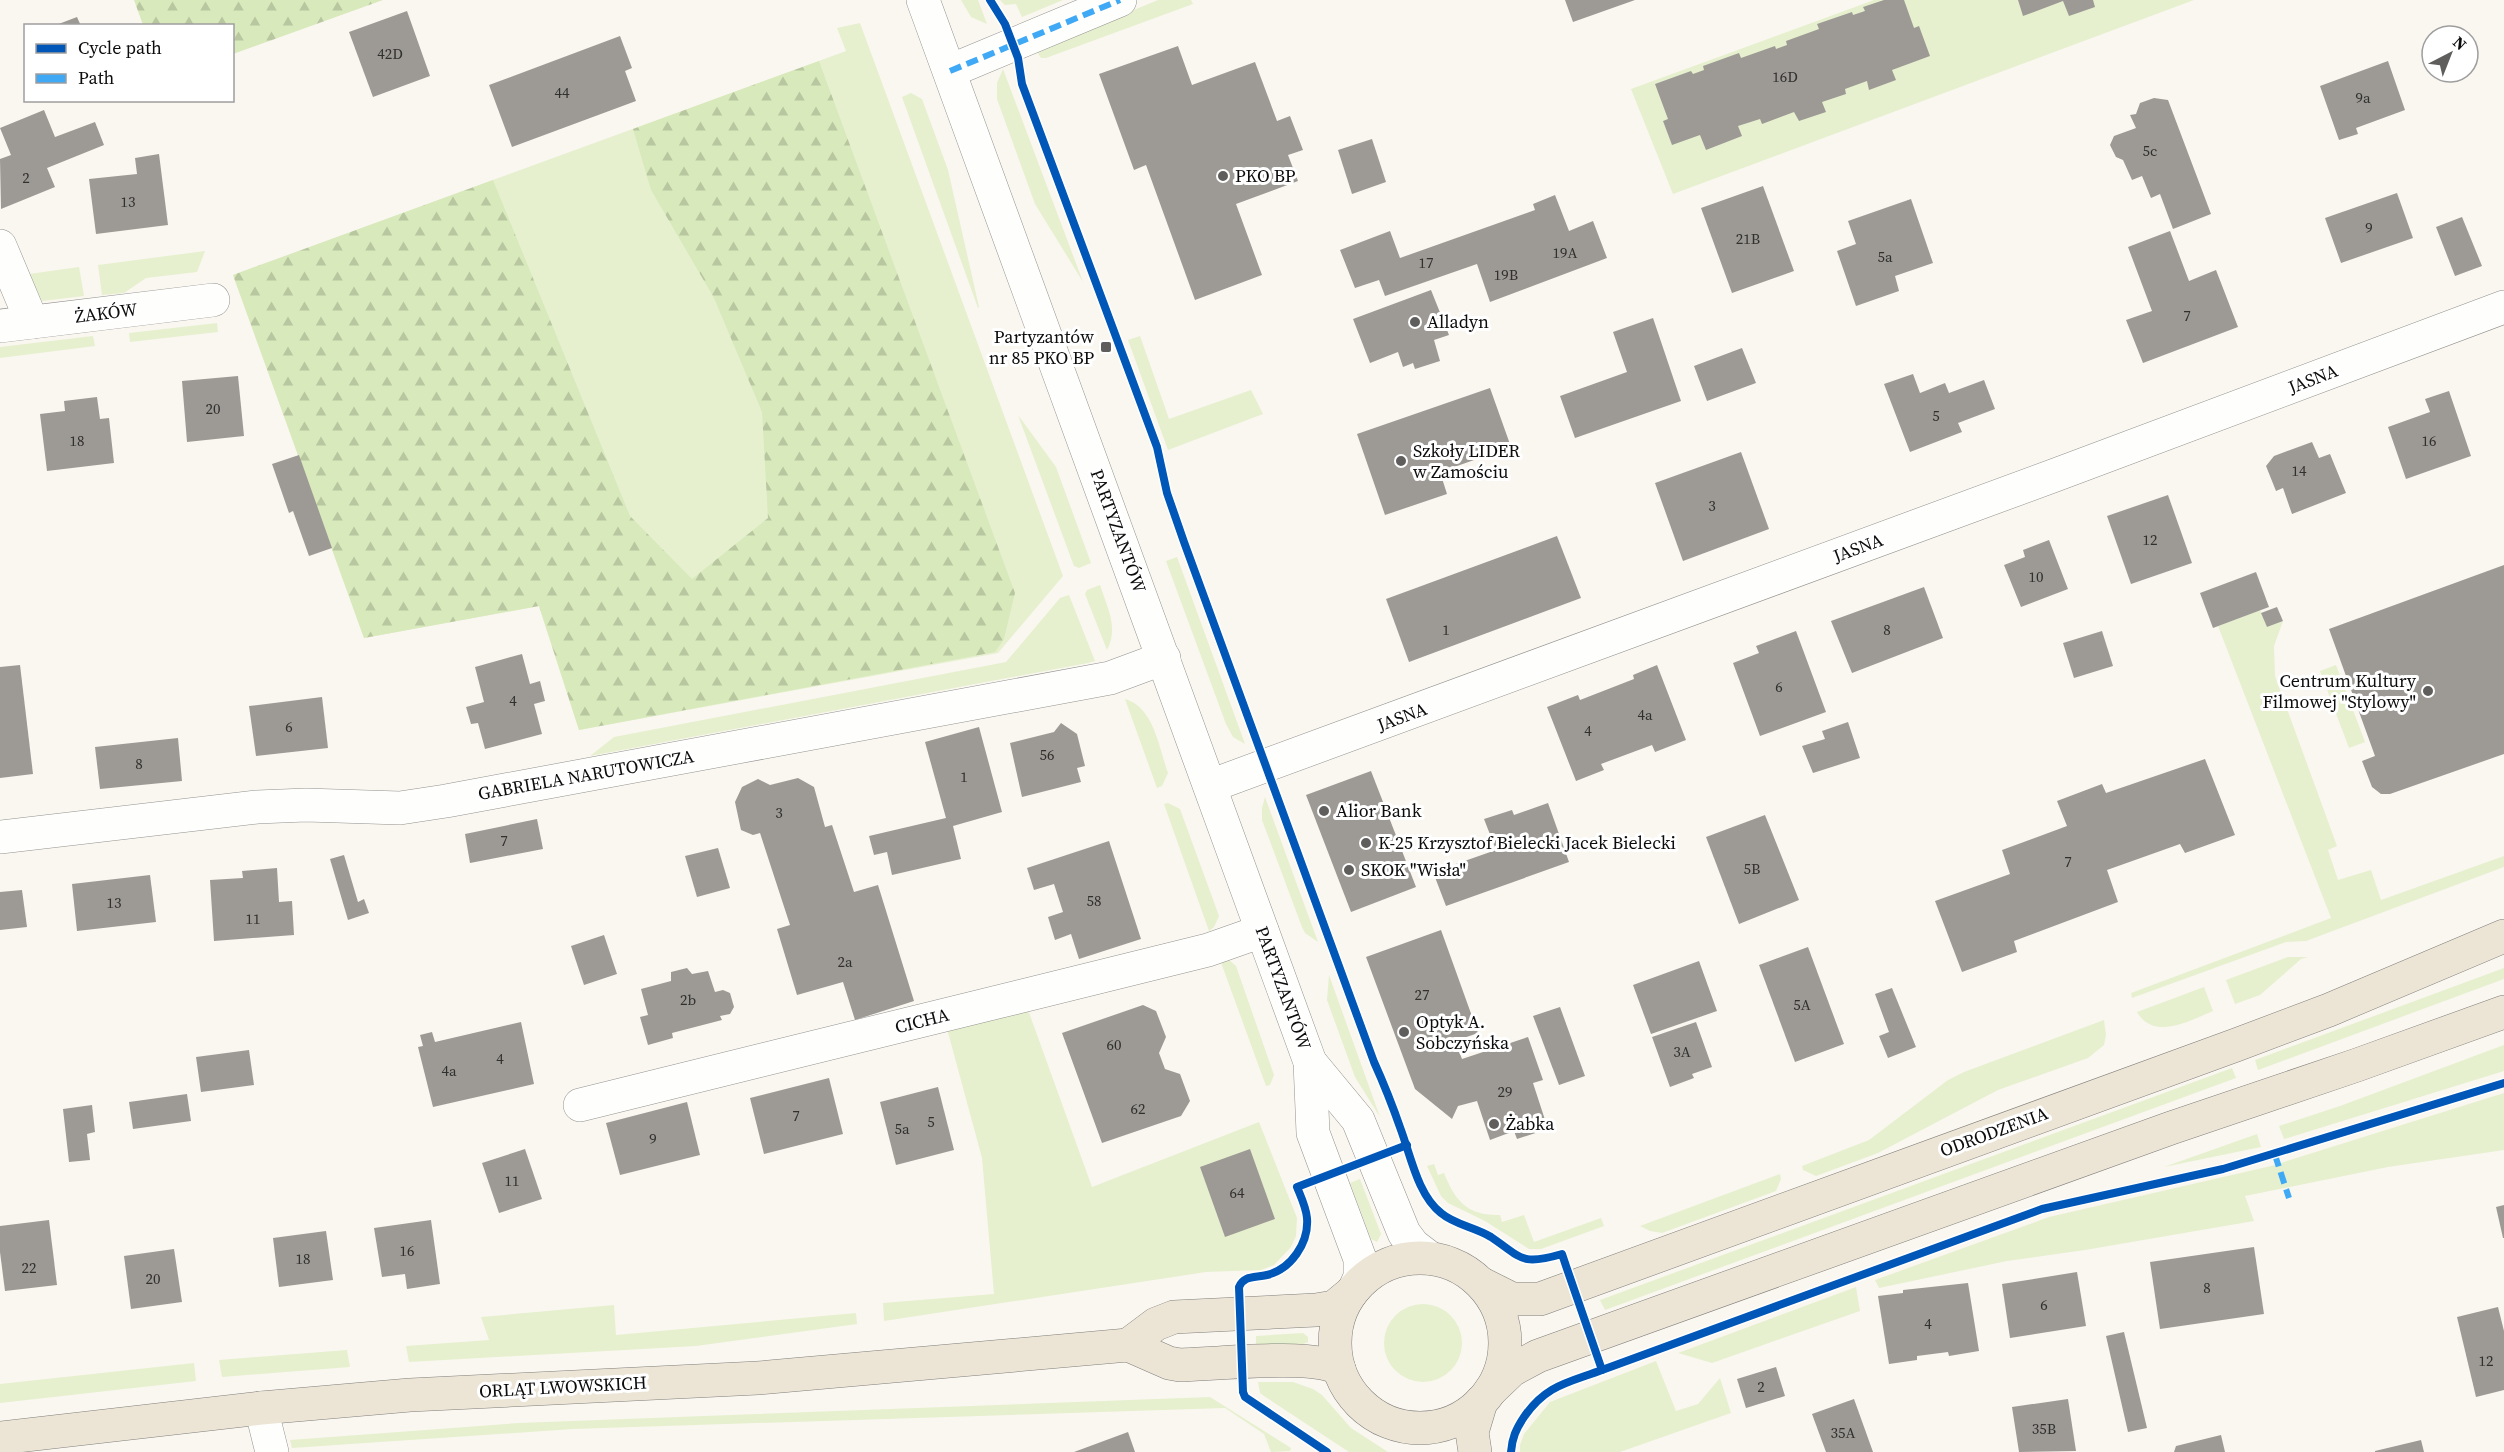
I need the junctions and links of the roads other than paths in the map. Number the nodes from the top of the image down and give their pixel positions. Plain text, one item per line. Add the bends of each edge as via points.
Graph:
1 (923, 0) edge
2 (1120, 0) edge
3 (950, 71) junction
4 (0, 246) edge
5 (213, 300) dead end
6 (2504, 307) edge
7 (32, 322) junction
8 (0, 326) edge
9 (1164, 658) junction
10 (1210, 786) junction
11 (0, 837) edge
12 (1262, 931) junction
13 (2504, 936) edge
14 (2504, 1012) edge
15 (1310, 1062) junction
16 (580, 1105) dead end
17 (1430, 1258) junction
18 (1482, 1284) junction
19 (1353, 1290) junction
20 (1128, 1346) junction
21 (1339, 1369) junction
22 (1486, 1397) junction
23 (261, 1408) junction
24 (1398, 1425) junction
25 (0, 1437) edge
26 (272, 1452) edge
27 (1422, 1452) edge
28 (1475, 1452) edge

1 - 3 street, PARTYZANTÓW
2 - 3 street
3 - 9 street, PARTYZANTÓW
4 - 7 street
5 - 7 street, ŻAKÓW
6 - 10 street, JASNA
7 - 8 street, ŻAKÓW
9 - 10 street, PARTYZANTÓW
9 - 11 street, GABRIELA NARUTOWICZA via 1110,678 446,801 400,808 248,807
10 - 12 street, PARTYZANTÓW
12 - 15 street, PARTYZANTÓW
12 - 16 street, CICHA via 1197,952
13 - 18 main road, ODRODZENIA via 2247,1041 1540,1299 1512,1299
14 - 22 main road via 1538,1356 1512,1370
15 - 17 street, PARTYZANTÓW via 1358,1120 1404,1233
15 - 19 street, PARTYZANTÓW via 1313,1132 1358,1255 1360,1277
17 - 18 main road via 1458,1267
17 - 19 main road via 1409,1258 1389,1264
18 - 22 main road via 1497,1305 1505,1343 1501,1368
19 - 20 main road via 1334,1307 1316,1310 1173,1317 1156,1324
19 - 21 main road via 1336,1329
20 - 21 main road, ORLĄT LWOWSKICH via 1180,1365 1309,1360
20 - 23 main road, ORLĄT LWOWSKICH via 758,1378 467,1391
21 - 24 main road via 1344,1383 1362,1405
22 - 24 main road via 1449,1423 1424,1428
22 - 28 main road via 1472,1432
23 - 25 main road, ORLĄT LWOWSKICH
23 - 26 street
24 - 27 main road

